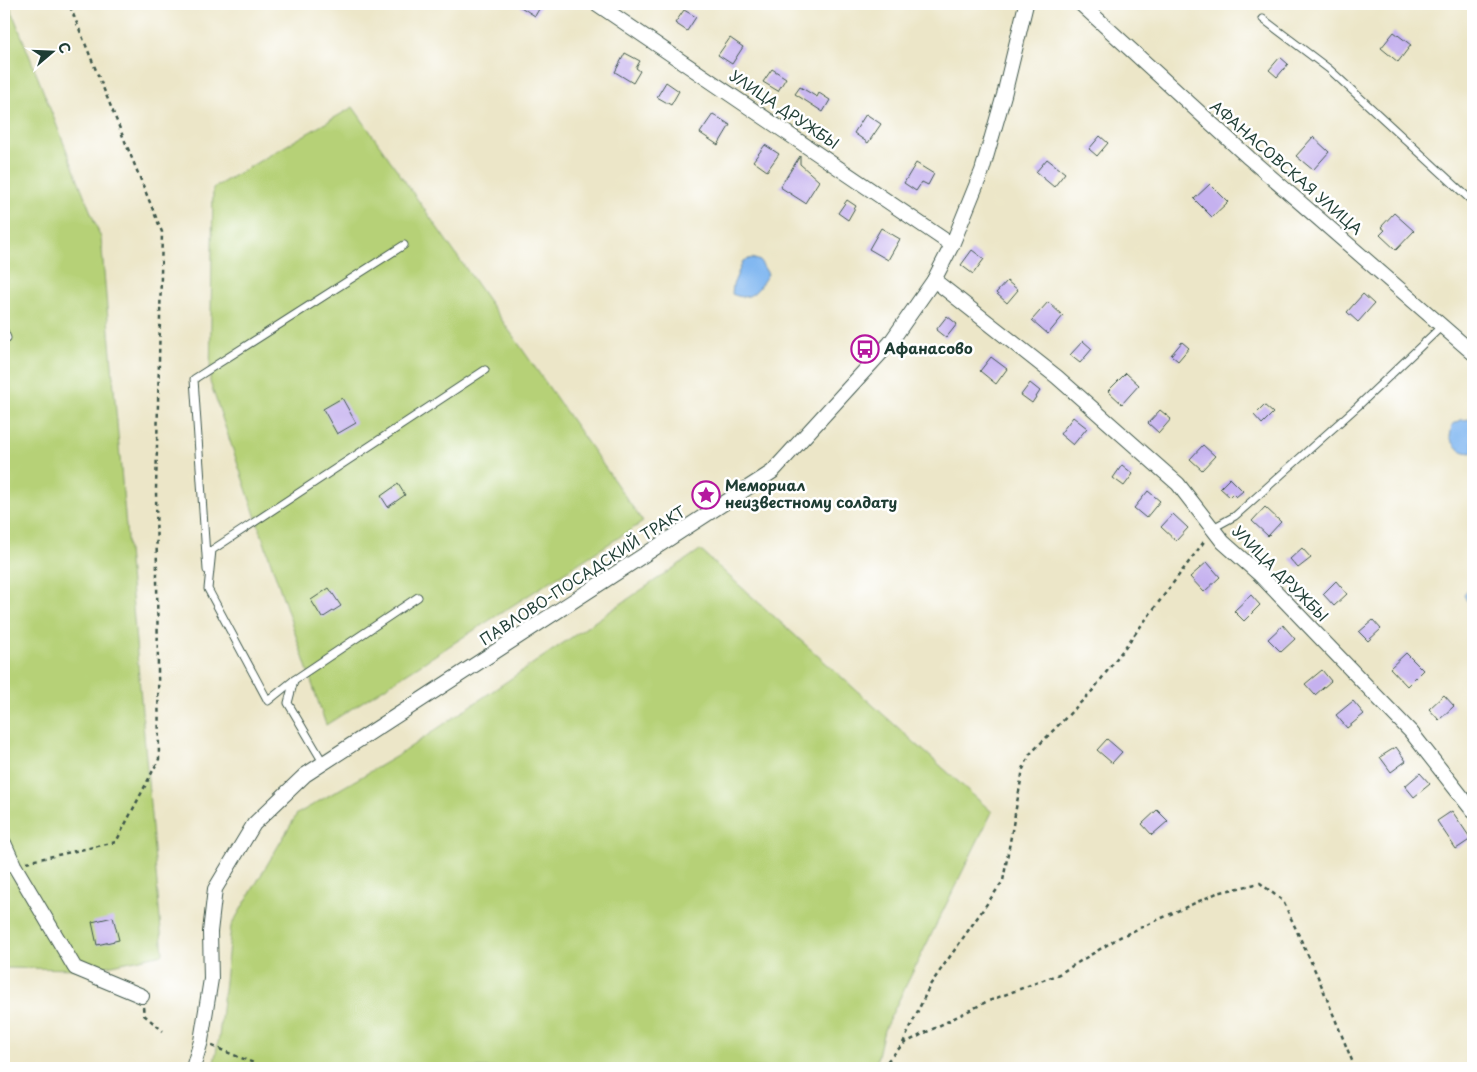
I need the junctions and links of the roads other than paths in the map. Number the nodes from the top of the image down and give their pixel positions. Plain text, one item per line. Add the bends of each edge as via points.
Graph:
1 (597, 4) edge
2 (1026, 4) edge
3 (1081, 4) edge
4 (1263, 19) dead end
5 (1473, 202) edge
6 (404, 245) dead end
7 (952, 245) junction
8 (934, 280) junction
9 (1443, 325) junction
10 (4, 331) edge
11 (7, 338) dead end
12 (1471, 347) edge
13 (485, 370) dead end
14 (1213, 528) junction
15 (208, 589) junction
16 (418, 597) dead end
17 (294, 680) junction
18 (324, 764) junction
19 (1473, 811) edge
20 (4, 843) edge
21 (9, 866) edge
22 (142, 996) road end
23 (193, 1068) edge

1 - 7 street, УЛИЦА ДРУЖБЫ
2 - 7 street, ПАВЛОВО-ПОСАДСКИЙ ТРАКТ via 982,170
3 - 9 street, АФАНАСОВСКАЯ УЛИЦА via 1249,158
4 - 5 lane via 1329,70
6 - 15 lane via 194,379
7 - 8 street, ПАВЛОВО-ПОСАДСКИЙ ТРАКТ
8 - 14 street, УЛИЦА ДРУЖБЫ via 1057,376 1171,477
8 - 18 street, ПАВЛОВО-ПОСАДСКИЙ ТРАКТ via 890,343 772,472
9 - 12 street, АФАНАСОВСКАЯ УЛИЦА
9 - 14 lane via 1235,516
10 - 11 lane
13 - 15 lane via 212,550
14 - 19 street, УЛИЦА ДРУЖБЫ via 1223,542 1259,574 1411,732
15 - 17 lane via 268,700
16 - 17 lane
17 - 18 lane via 288,703
18 - 23 street, ПАВЛОВО-ПОСАДСКИЙ ТРАКТ via 305,776 254,824 215,888 210,932 212,980
20 - 21 street
21 - 22 street via 75,968

